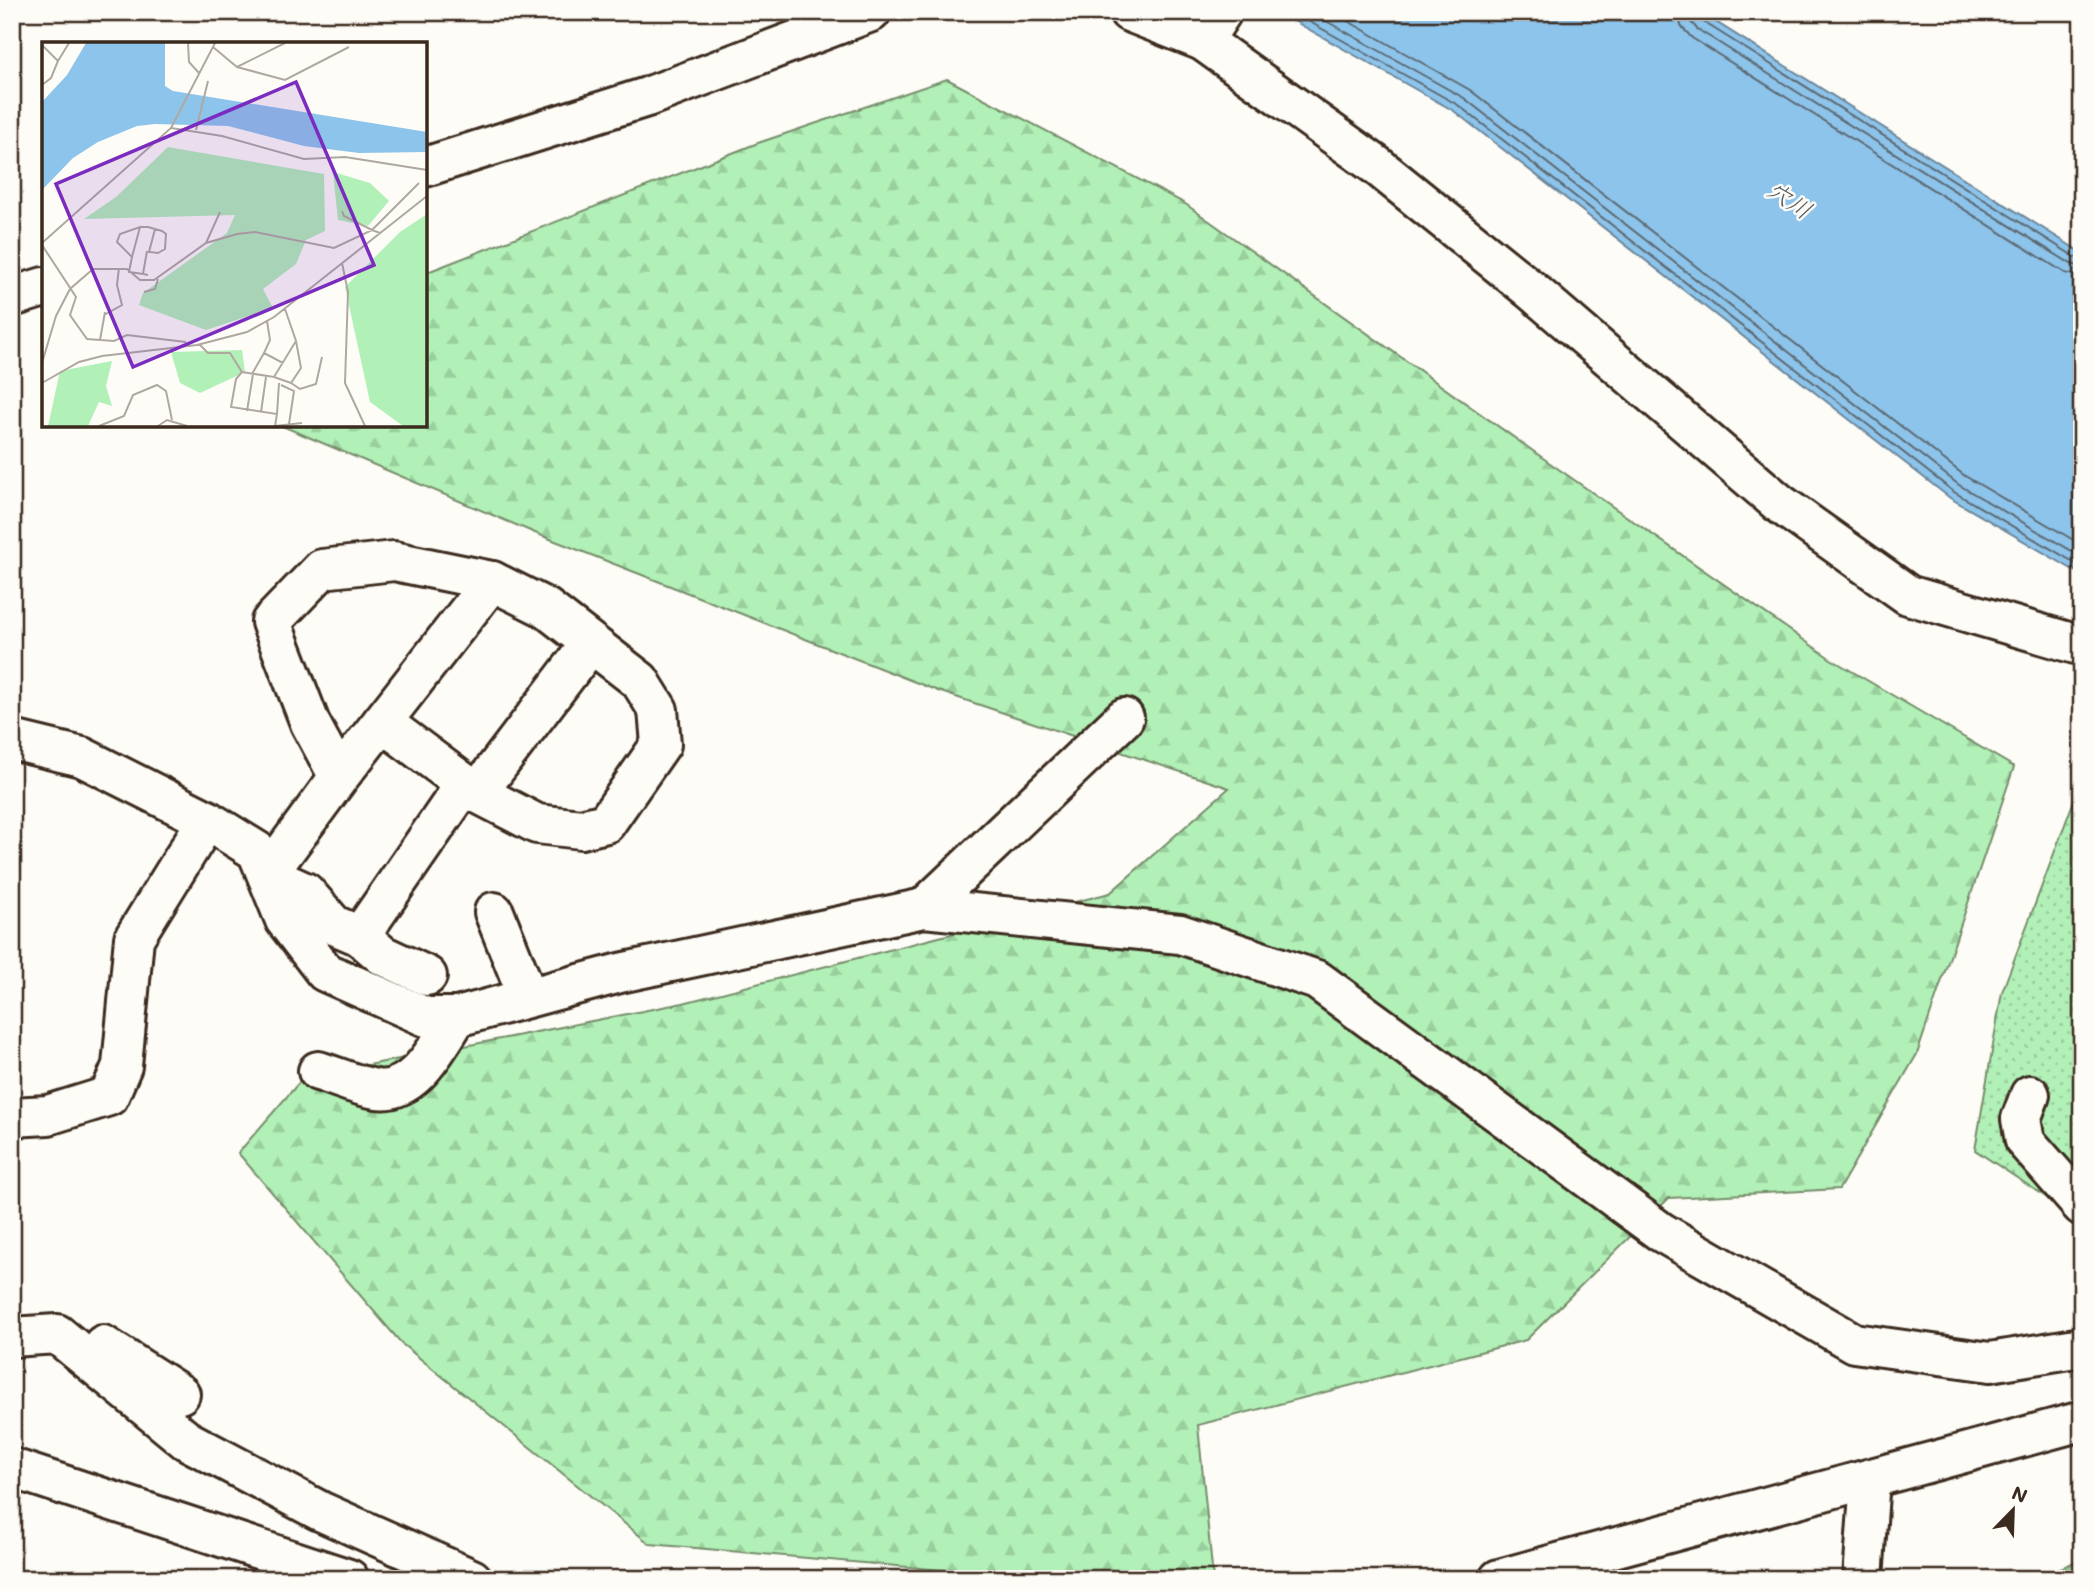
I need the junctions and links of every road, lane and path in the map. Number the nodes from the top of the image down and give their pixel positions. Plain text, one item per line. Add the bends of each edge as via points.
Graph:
1 (871, 12) edge
2 (1129, 12) edge
3 (1215, 23) edge
4 (427, 166) edge
5 (42, 288) edge
6 (12, 297) edge
7 (492, 581) junction
8 (591, 643) junction
9 (2082, 646) edge
10 (1124, 718) dead end
11 (382, 722) junction
12 (12, 740) edge
13 (339, 777) junction
14 (471, 789) junction
15 (207, 820) junction
16 (267, 875) junction
17 (924, 908) junction
18 (494, 912) dead end
19 (360, 936) junction
20 (427, 976) dead end
21 (528, 998) junction
22 (457, 1017) junction
23 (318, 1070) dead end
24 (2030, 1095) dead end
25 (12, 1117) edge
26 (2082, 1206) edge
27 (57, 1335) junction
28 (12, 1336) edge
29 (2082, 1347) edge
30 (180, 1394) dead end
31 (2082, 1421) edge
32 (12, 1468) edge
33 (1870, 1479) junction
34 (349, 1579) edge
35 (472, 1579) edge
36 (1499, 1579) edge
37 (1863, 1579) edge

1 - 4 street via 648,97
2 - 3 street
3 - 9 street via 1376,165 1531,290 1779,503 1908,595
5 - 6 street
7 - 8 street via 546,608
7 - 11 street
7 - 13 street via 394,561 322,569 271,622 310,723
8 - 14 street
8 - 14 street via 640,681 658,710 662,744 606,823 581,829 537,824
10 - 17 street
11 - 13 street
11 - 14 street
12 - 15 street via 82,757
13 - 16 street
14 - 19 street
15 - 16 street via 257,851
15 - 25 street via 134,938 122,1066 109,1096 48,1115
16 - 19 street via 304,891 334,925
16 - 22 street via 285,920 325,972 426,1017
17 - 21 street via 620,973
17 - 29 street via 1180,934 1317,980 1661,1232 1854,1343 1990,1362
18 - 21 street
19 - 20 street via 382,955
21 - 22 street
22 - 23 street via 428,1063 406,1083 378,1090
24 - 26 street via 2021,1119 2025,1141
27 - 28 street
27 - 30 street via 101,1344
27 - 35 street via 187,1440 320,1511
31 - 33 street
32 - 34 street
33 - 36 street
33 - 37 street

